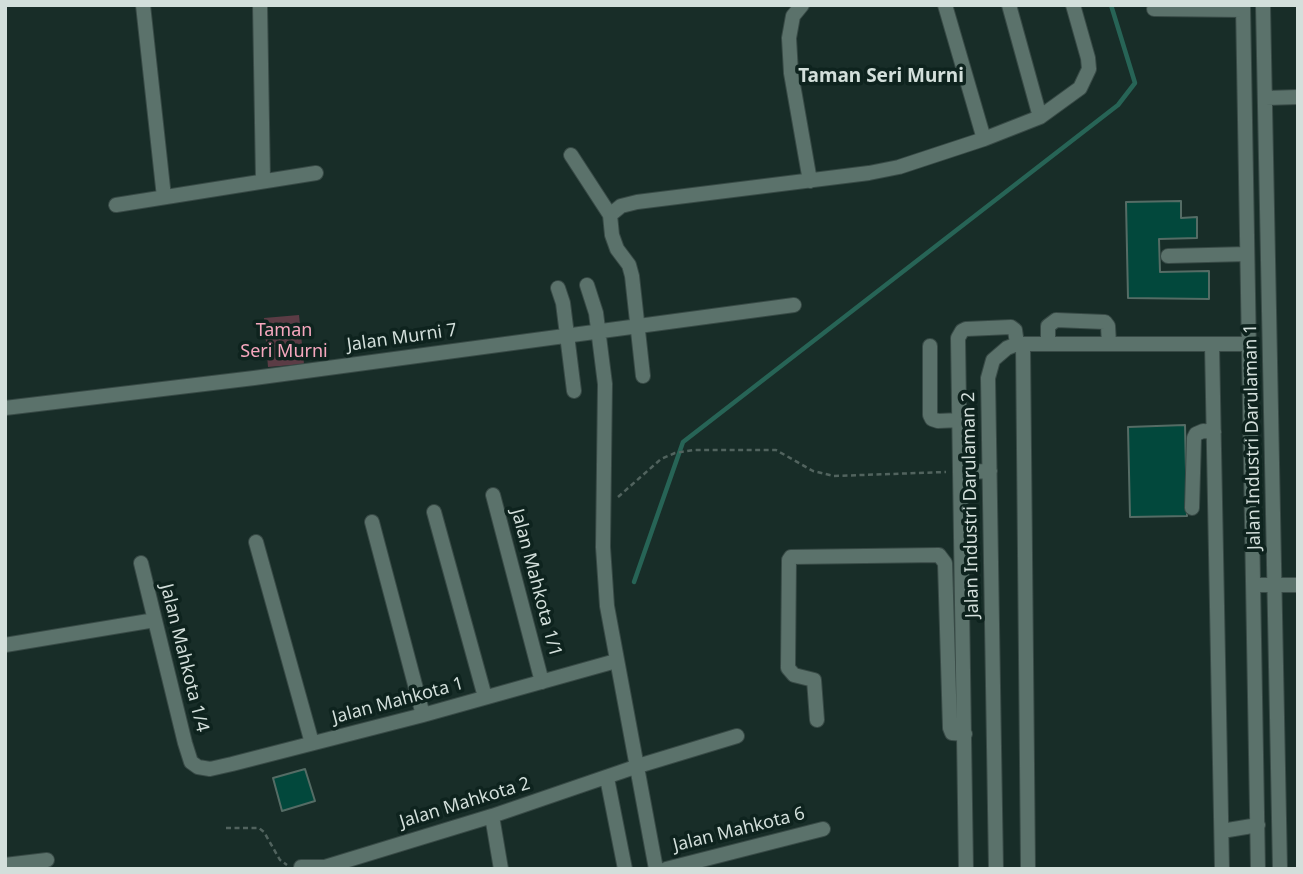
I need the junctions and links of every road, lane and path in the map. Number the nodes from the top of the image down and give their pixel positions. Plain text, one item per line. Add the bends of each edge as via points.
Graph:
1 (143, 5) edge
2 (260, 5) edge
3 (802, 5) edge
4 (945, 5) edge
5 (1009, 5) edge
6 (1073, 5) edge
7 (1263, 5) edge
8 (1243, 7) edge
9 (1154, 9) dead end
10 (1298, 97) edge
11 (1266, 98) junction
12 (1040, 117) junction
13 (984, 139) junction
14 (571, 155) dead end
15 (316, 173) dead end
16 (264, 181) junction
17 (810, 181) junction
18 (164, 197) junction
19 (116, 205) dead end
20 (610, 215) junction
21 (1247, 254) junction
22 (1168, 256) dead end
23 (587, 285) dead end
24 (558, 288) dead end
25 (794, 304) dead end
26 (637, 326) junction
27 (599, 331) junction
28 (567, 335) junction
29 (1020, 344) junction
30 (1048, 344) junction
31 (1109, 344) junction
32 (1212, 344) junction
33 (1249, 344) junction
34 (930, 346) dead end
35 (643, 376) dead end
36 (574, 391) dead end
37 (5, 408) edge
38 (960, 420) junction
39 (1214, 432) junction
40 (989, 471) junction
41 (960, 472) junction
42 (493, 495) dead end
43 (1192, 508) dead end
44 (603, 510) junction
45 (434, 512) dead end
46 (372, 522) dead end
47 (256, 542) dead end
48 (141, 563) dead end
49 (1253, 585) junction
50 (1275, 585) junction
51 (1298, 585) edge
52 (155, 620) junction
53 (5, 645) edge
54 (616, 661) junction
55 (542, 682) junction
56 (485, 697) junction
57 (424, 715) junction
58 (817, 720) dead end
59 (965, 734) junction
60 (737, 736) dead end
61 (312, 743) junction
62 (191, 762) joint
63 (638, 766) junction
64 (607, 778) junction
65 (492, 816) junction
66 (1258, 825) junction
67 (226, 828) dead end
68 (823, 829) dead end
69 (1222, 831) junction
70 (47, 860) dead end
71 (5, 865) edge
72 (301, 867) edge
73 (501, 869) edge
74 (625, 869) edge
75 (656, 869) edge
76 (666, 869) edge
77 (966, 869) edge
78 (996, 869) edge
79 (1028, 869) edge
80 (1223, 869) edge
81 (1258, 869) edge
82 (1280, 869) edge

1 - 18 street
2 - 16 street
3 - 17 street via 793,16 789,38
4 - 13 street
5 - 12 street
6 - 12 street via 1089,69 1080,88
7 - 11 street, Jalan Industri Darulaman 1
8 - 9 street
8 - 21 street, Jalan Industri Darulaman 1
10 - 11 street
11 - 50 street, Jalan Industri Darulaman 1
12 - 13 street
13 - 17 street via 899,167
14 - 20 street
15 - 16 street
16 - 18 street
17 - 20 street via 637,202
18 - 19 street
20 - 26 street via 617,249 629,265
21 - 22 street
21 - 33 street, Jalan Industri Darulaman 1
23 - 27 street
24 - 28 street
25 - 26 street, Jalan Murni 7
26 - 27 street, Jalan Murni 7
26 - 35 street
27 - 28 street, Jalan Murni 7
27 - 44 street via 604,384
28 - 36 street
28 - 37 street, Jalan Murni 7
29 - 30 street
29 - 38 street via 1011,327 966,329 960,334
29 - 40 street, Jalan Industri Darulaman 2 via 993,360 988,379
29 - 79 street
30 - 31 street
30 - 31 street via 1048,326 1056,320 1105,322
31 - 32 street
32 - 33 street
32 - 39 street
33 - 49 street, Jalan Industri Darulaman 1
34 - 38 street via 930,415 938,421
38 - 41 street
39 - 43 street via 1196,433 1194,438
39 - 69 street
40 - 41 street
40 - 78 street, Jalan Industri Darulaman 2
41 - 44 path via 834,475 813,471 776,450 693,450 675,453 653,465
41 - 59 street
42 - 55 street, Jalan Mahkota 1/1
44 - 54 street via 607,606
45 - 56 street
46 - 57 street
47 - 61 street
48 - 52 street, Jalan Mahkota 1/4
49 - 50 street
49 - 66 street, Jalan Industri Darulaman 1
50 - 51 street
50 - 82 street, Jalan Industri Darulaman 1
52 - 53 street
52 - 62 street, Jalan Mahkota 1/4
54 - 55 street, Jalan Mahkota 1
54 - 63 street
55 - 56 street, Jalan Mahkota 1
56 - 57 street, Jalan Mahkota 1
57 - 61 street, Jalan Mahkota 1
58 - 59 street via 814,680 794,675 788,668 791,557 939,555 945,564 950,731
59 - 77 street
60 - 63 street, Jalan Mahkota 2
61 - 62 street, Jalan Mahkota 1 via 210,769
63 - 64 street, Jalan Mahkota 2
63 - 75 street
64 - 65 street, Jalan Mahkota 2
64 - 74 street
65 - 72 street, Jalan Mahkota 2 via 325,867
65 - 73 street
66 - 69 street
66 - 81 street, Jalan Industri Darulaman 1
67 - 72 path via 259,828 285,864
68 - 76 street, Jalan Mahkota 6
69 - 80 street
70 - 71 street

